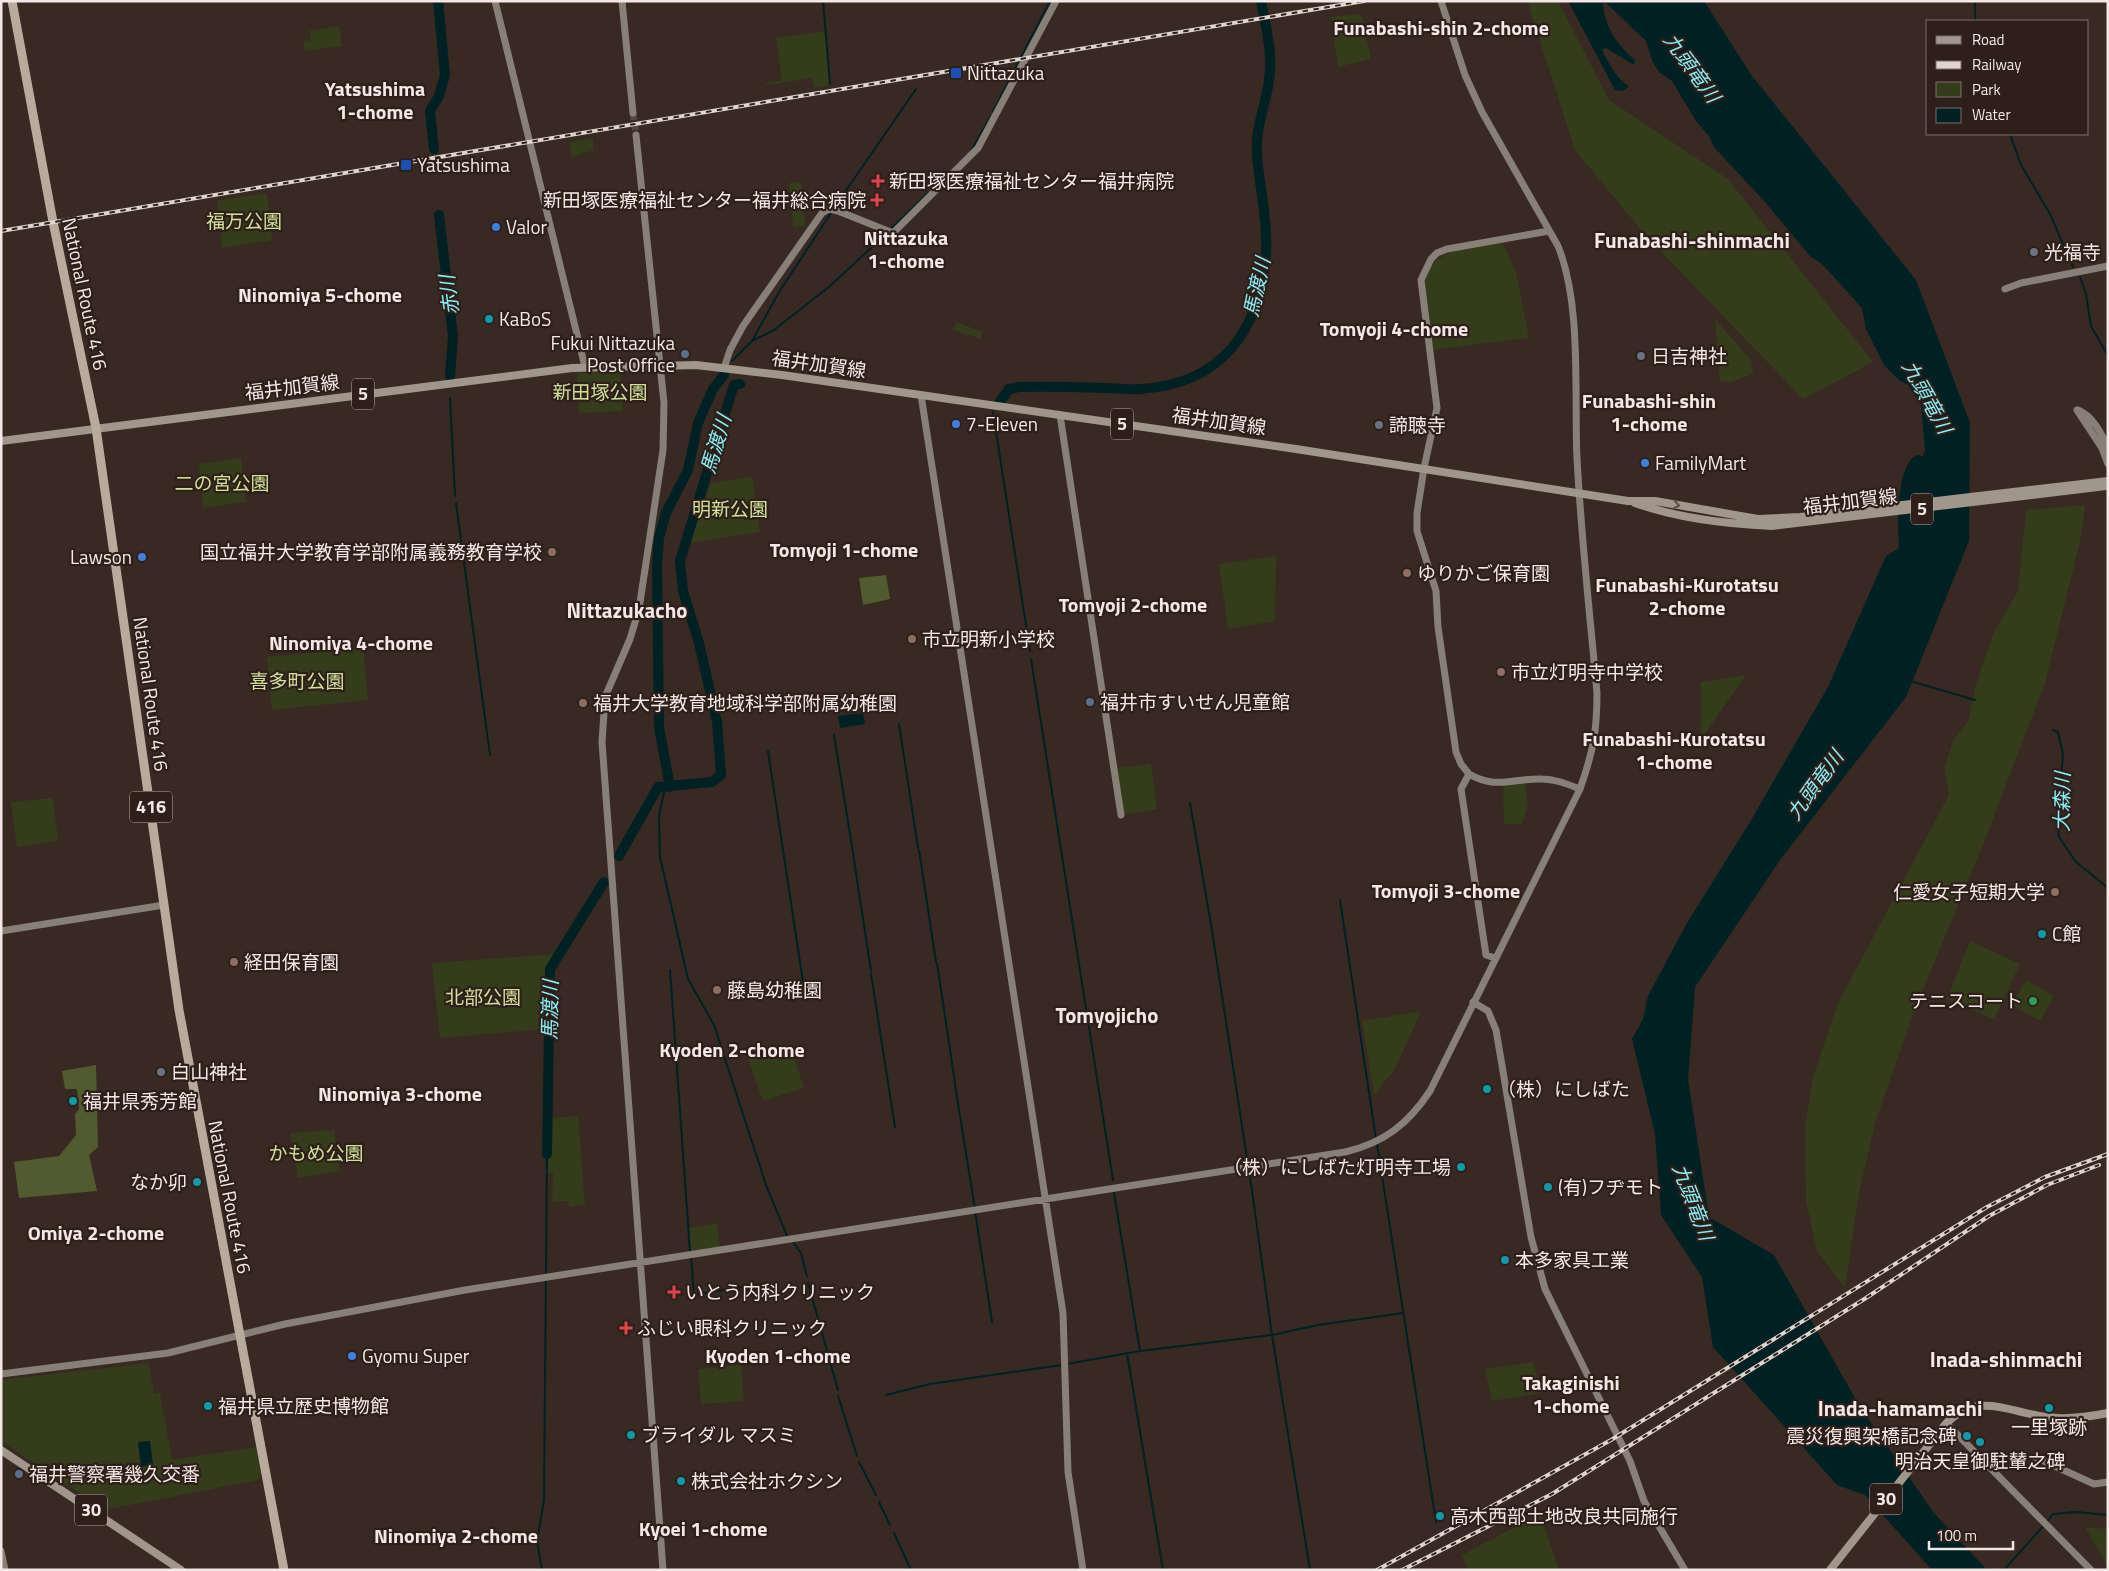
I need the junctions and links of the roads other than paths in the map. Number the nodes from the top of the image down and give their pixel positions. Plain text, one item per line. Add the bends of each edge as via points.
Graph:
1 (12, 1) edge
2 (495, 1) edge
3 (622, 1) edge
4 (1056, 1) edge
5 (1441, 1) edge
6 (633, 113) tunnel mouth
7 (636, 136) tunnel mouth
8 (1549, 231) junction
9 (2108, 266) edge
10 (2005, 289) dead end
11 (659, 364) junction
12 (585, 367) junction
13 (727, 368) junction
14 (921, 395) junction
15 (1060, 415) junction
16 (96, 428) junction
17 (1, 441) edge
18 (2108, 447) edge
19 (2108, 464) edge
20 (1424, 468) junction
21 (2107, 484) edge
22 (1579, 494) junction
23 (1469, 774) junction
24 (1580, 789) junction
25 (1121, 815) dead end
26 (164, 905) junction
27 (1, 931) edge
28 (1495, 958) junction
29 (1473, 1002) junction
30 (1045, 1199) junction
31 (642, 1263) junction
32 (240, 1336) junction
33 (1, 1374) edge
34 (2108, 1413) edge
35 (1944, 1426) junction
36 (1, 1450) edge
37 (2035, 1458) dead end
38 (2108, 1482) edge
39 (1, 1551) edge
40 (5, 1570) edge
41 (181, 1570) edge
42 (284, 1570) edge
43 (663, 1570) edge
44 (1083, 1570) edge
45 (1685, 1570) edge
46 (1830, 1570) edge
47 (2091, 1570) edge

1 - 16 highway, National Route 416 / 416
2 - 12 street
3 - 6 street
4 - 13 street via 973,155 893,233 838,211 829,209 822,213 742,326 730,350
5 - 8 street via 1465,75 1482,112
7 - 11 street
8 - 20 street via 1447,248 1430,259 1424,270 1420,290 1437,408
8 - 22 street via 1562,256 1571,297
9 - 10 street
11 - 12 main road, 福井加賀線 / 5
11 - 13 main road, 福井加賀線 / 5
11 - 31 street via 665,418 661,471 639,609 605,698 602,742
12 - 16 main road, 福井加賀線 / 5
13 - 14 main road, 福井加賀線 / 5
14 - 15 main road, 福井加賀線 / 5
14 - 30 street
15 - 20 main road, 福井加賀線 / 5
15 - 25 street
16 - 17 main road, 福井加賀線 / 5
16 - 26 highway, National Route 416 / 416
18 - 19 street via 2094,423 2077,410 2102,448
20 - 22 main road, 福井加賀線 / 5
20 - 23 street via 1417,532 1436,591 1456,752
21 - 22 main road, 福井加賀線 / 5 via 1772,526 1650,509 1628,501
22 - 24 street via 1597,693 1593,751
23 - 24 street via 1492,783 1541,779
23 - 28 street via 1461,788 1486,955
24 - 28 street
26 - 27 street
26 - 32 highway, National Route 416 / 416 via 190,1074
28 - 29 street
29 - 30 street via 1415,1114 1364,1148
29 - 45 street via 1488,1011 1496,1030 1531,1237 1545,1288 1630,1461 1644,1501
30 - 31 street
30 - 44 street via 1062,1313 1068,1472
31 - 32 street via 448,1294 285,1324
31 - 43 street
32 - 33 street via 168,1353
32 - 42 highway, National Route 416 / 416
34 - 35 main road, 30 via 2047,1417 1976,1406 1958,1412
35 - 46 main road, 30
35 - 47 street
36 - 41 main road, 30
37 - 38 street via 2094,1484
39 - 40 street

